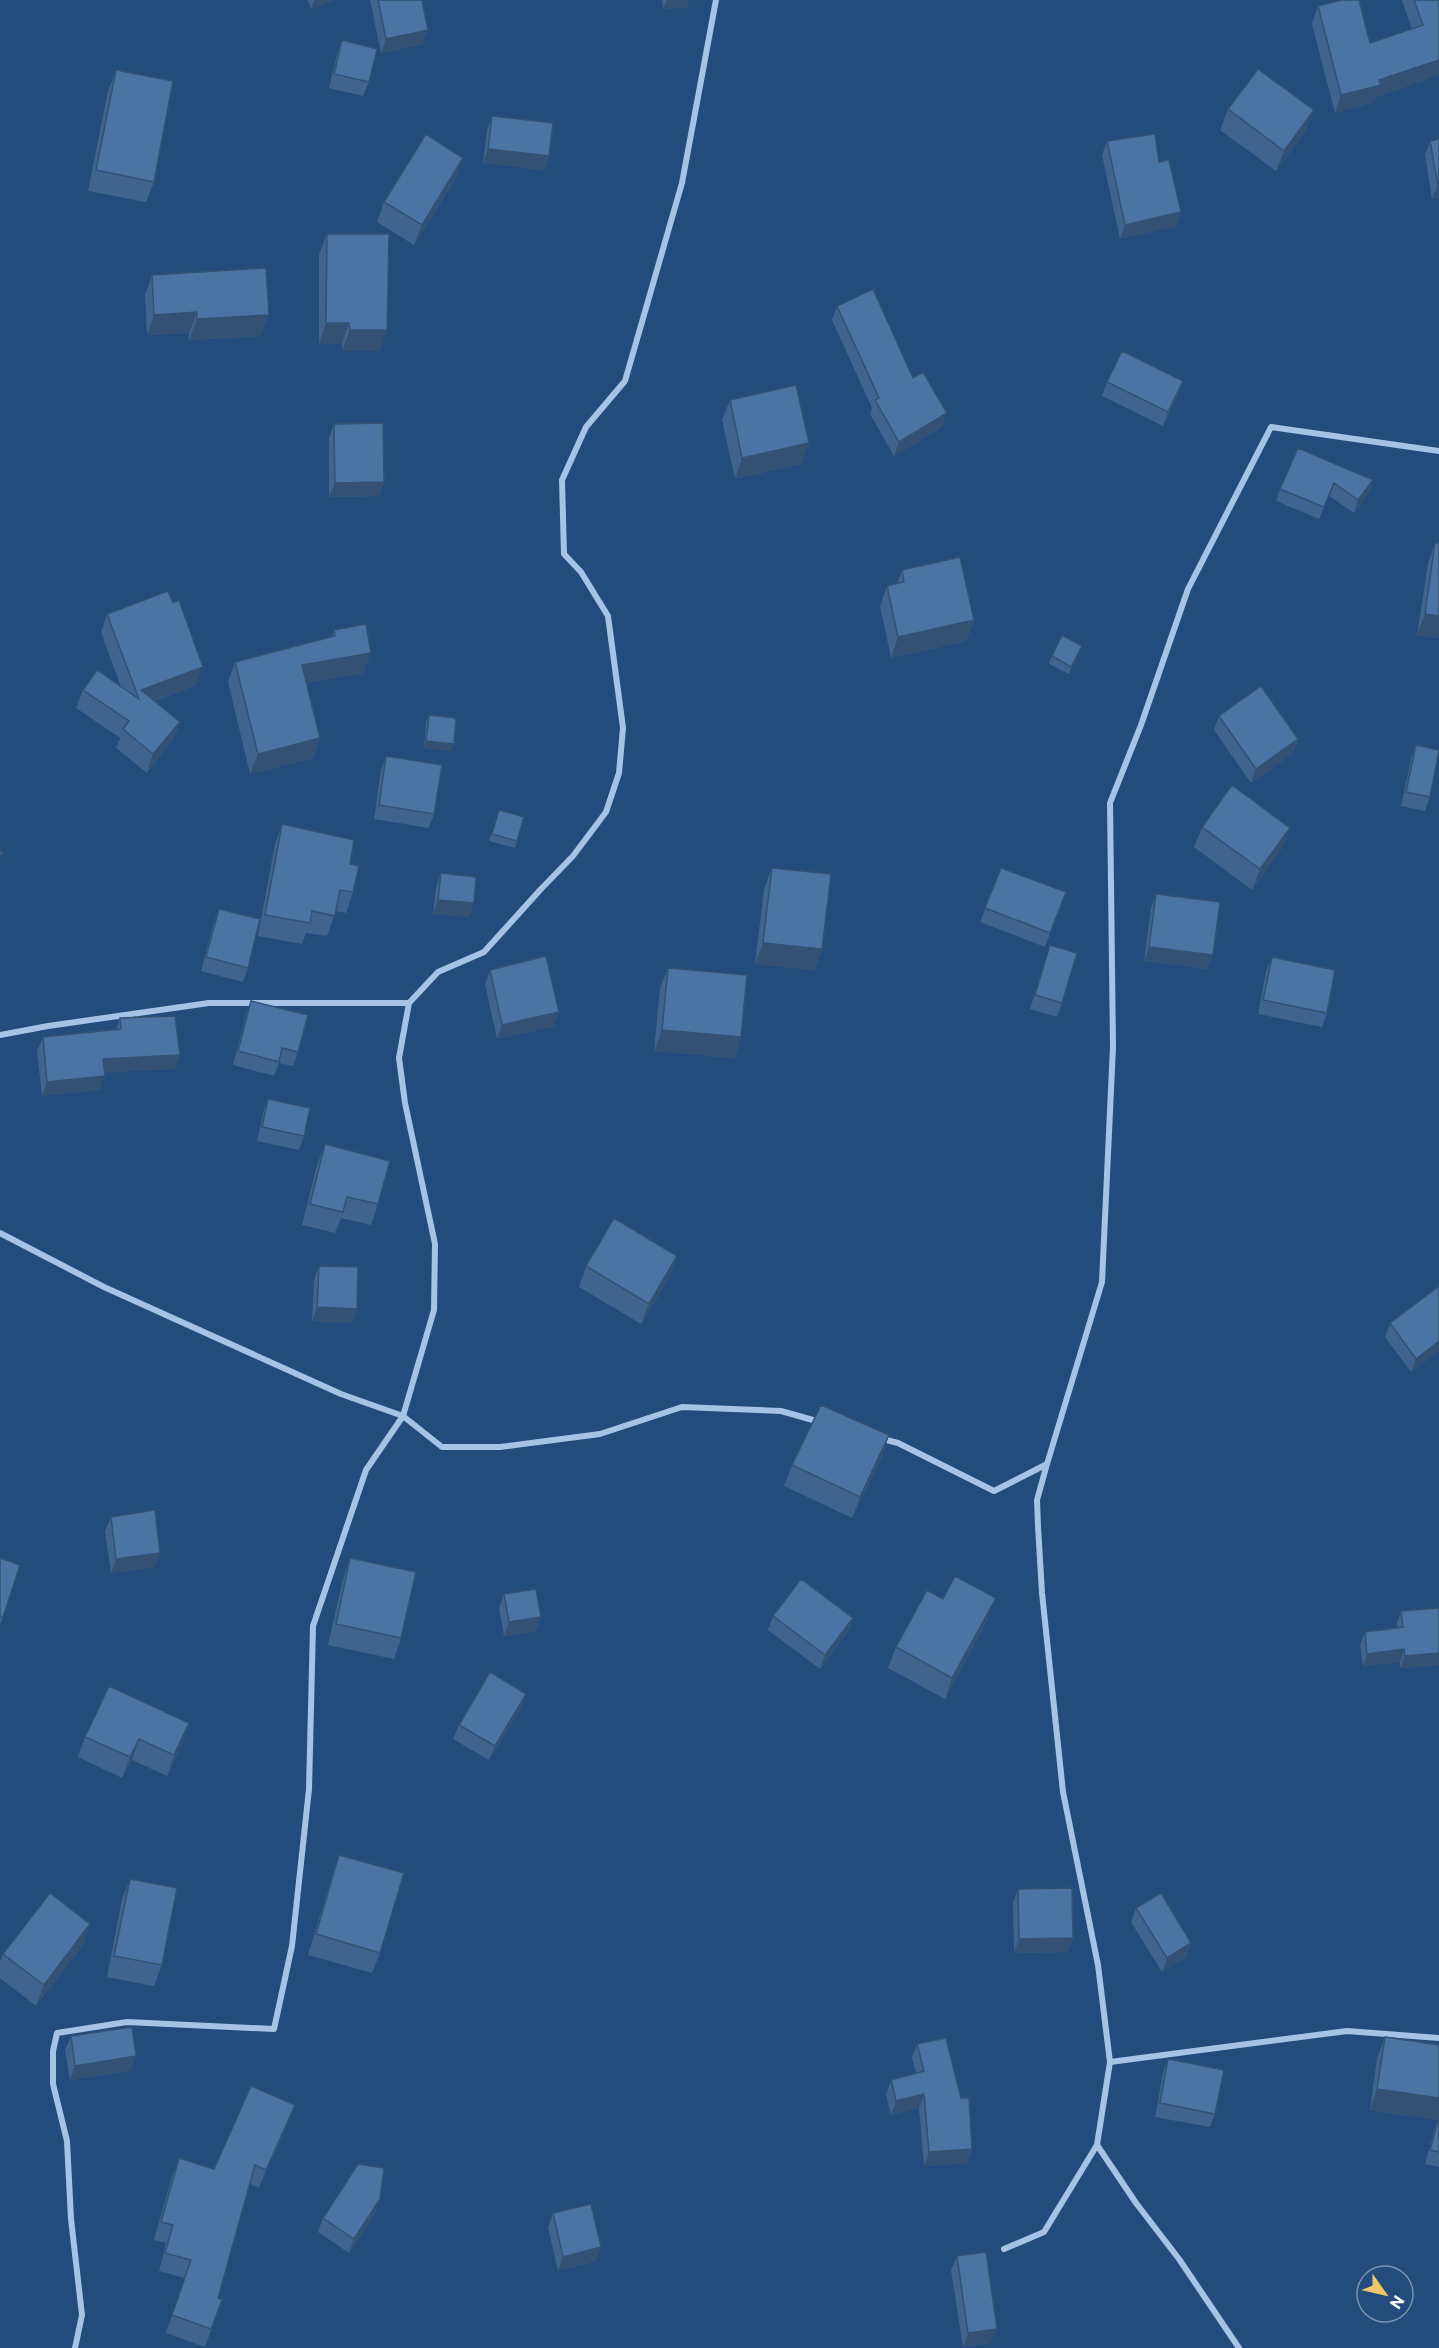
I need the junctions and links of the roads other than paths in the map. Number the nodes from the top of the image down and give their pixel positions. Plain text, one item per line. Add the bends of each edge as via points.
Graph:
1 (716, 0) edge
2 (1439, 451) edge
3 (409, 1004) junction
4 (0, 1035) edge
5 (0, 1233) edge
6 (403, 1416) junction
7 (824, 1423) edge
8 (876, 1437) edge
9 (1047, 1464) junction
10 (1439, 2038) edge
11 (1110, 2062) junction
12 (1097, 2145) junction
13 (1004, 2249) dead end
14 (75, 2348) edge
15 (1239, 2348) edge

1 - 3 street via 682,183 625,381 586,427 562,480 564,554 581,572 608,616 622,728 619,773 606,812 573,856 484,952 438,972
2 - 9 street via 1271,427 1188,589 1110,803 1113,1047 1102,1282
3 - 4 street via 209,1003
3 - 6 street via 399,1058 435,1255 434,1310
5 - 6 street via 104,1287 341,1394
6 - 7 street via 442,1447 500,1448 600,1434 682,1407 781,1411
6 - 14 street via 366,1470 314,1626 309,1789 292,1946 274,2029 127,2022 57,2033 53,2084 68,2141 71,2219 82,2315
8 - 9 street via 898,1443 994,1491
9 - 11 street via 1038,1500 1042,1593 1063,1792 1098,1965
10 - 11 street via 1347,2031
11 - 12 street
12 - 13 street via 1044,2232
12 - 15 street

